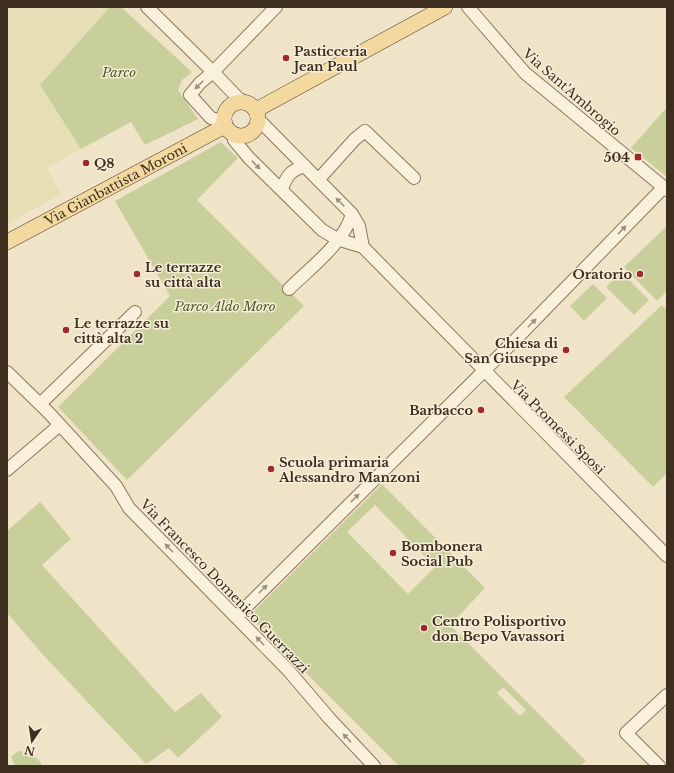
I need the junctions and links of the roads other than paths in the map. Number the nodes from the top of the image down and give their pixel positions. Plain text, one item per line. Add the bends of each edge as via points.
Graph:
1 (147, 7) edge
2 (276, 7) edge
3 (445, 7) edge
4 (468, 7) edge
5 (213, 72) junction
6 (254, 111) junction
7 (227, 128) junction
8 (305, 166) junction
9 (414, 178) dead end
10 (318, 180) junction
11 (282, 189) junction
12 (666, 189) edge
13 (352, 214) junction
14 (337, 239) junction
15 (7, 242) edge
16 (363, 247) junction
17 (289, 289) dead end
18 (135, 312) dead end
19 (484, 370) junction
20 (7, 372) edge
21 (40, 404) junction
22 (59, 424) junction
23 (7, 470) edge
24 (667, 556) edge
25 (236, 617) junction
26 (667, 695) edge
27 (374, 766) edge
28 (659, 766) edge

1 - 5 street
2 - 5 street
3 - 6 main road, Via Gianbattista Moroni
4 - 12 street, Via Sant'Ambrogio via 525,73
5 - 6 street
5 -> 7 street via 190,95 211,118
6 - 7 main road, Via Gianbattista Moroni via 257,126 253,132 240,136
6 - 7 main road, Via Gianbattista Moroni via 239,102 230,105 224,113
6 - 8 street
7 -> 11 street, Via Promessi Sposi via 249,158
7 - 15 main road, Via Gianbattista Moroni
8 - 10 street
8 - 11 street via 292,170
9 - 10 street via 365,131
13 -> 10 street
11 - 14 street, Via Promessi Sposi via 322,230
19 -> 12 street
13 - 14 street via 347,228
13 - 16 street via 360,226
14 - 16 street, Via Promessi Sposi
14 - 17 street via 331,249
16 - 19 street, Via Promessi Sposi
18 - 21 street
19 - 24 street, Via Promessi Sposi
25 -> 19 street
20 - 21 street, Via Francesco Domenico Guerrazzi
21 - 22 street, Via Francesco Domenico Guerrazzi
22 - 23 street
25 -> 22 street, Via Francesco Domenico Guerrazzi via 129,508 116,486
27 -> 25 street, Via Francesco Domenico Guerrazzi via 288,670
26 - 28 street via 626,733

